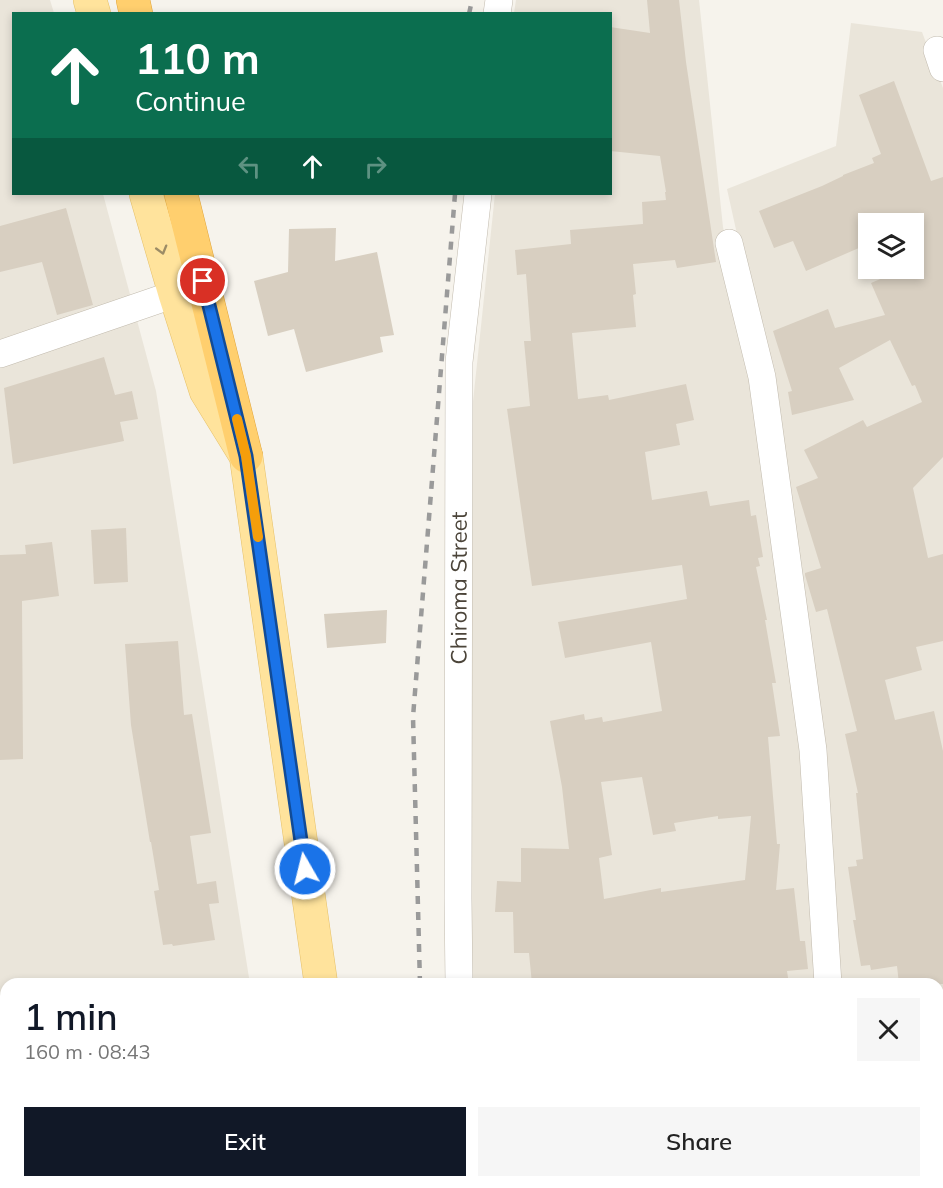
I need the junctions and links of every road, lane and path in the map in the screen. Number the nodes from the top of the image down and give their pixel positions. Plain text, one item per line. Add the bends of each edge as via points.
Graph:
1 (146, 195) edge
2 (181, 195) edge
3 (478, 195) edge
4 (729, 243) dead end
5 (175, 294) junction
6 (0, 354) edge
7 (246, 456) junction
8 (320, 978) edge
9 (459, 978) edge
10 (828, 978) edge

1 -> 5 main road
2 - 7 highway
3 - 9 street, Chiroma Street via 459,362
4 - 10 street via 762,377 813,750
5 - 6 street
5 - 7 main road via 206,391
7 - 8 main road

